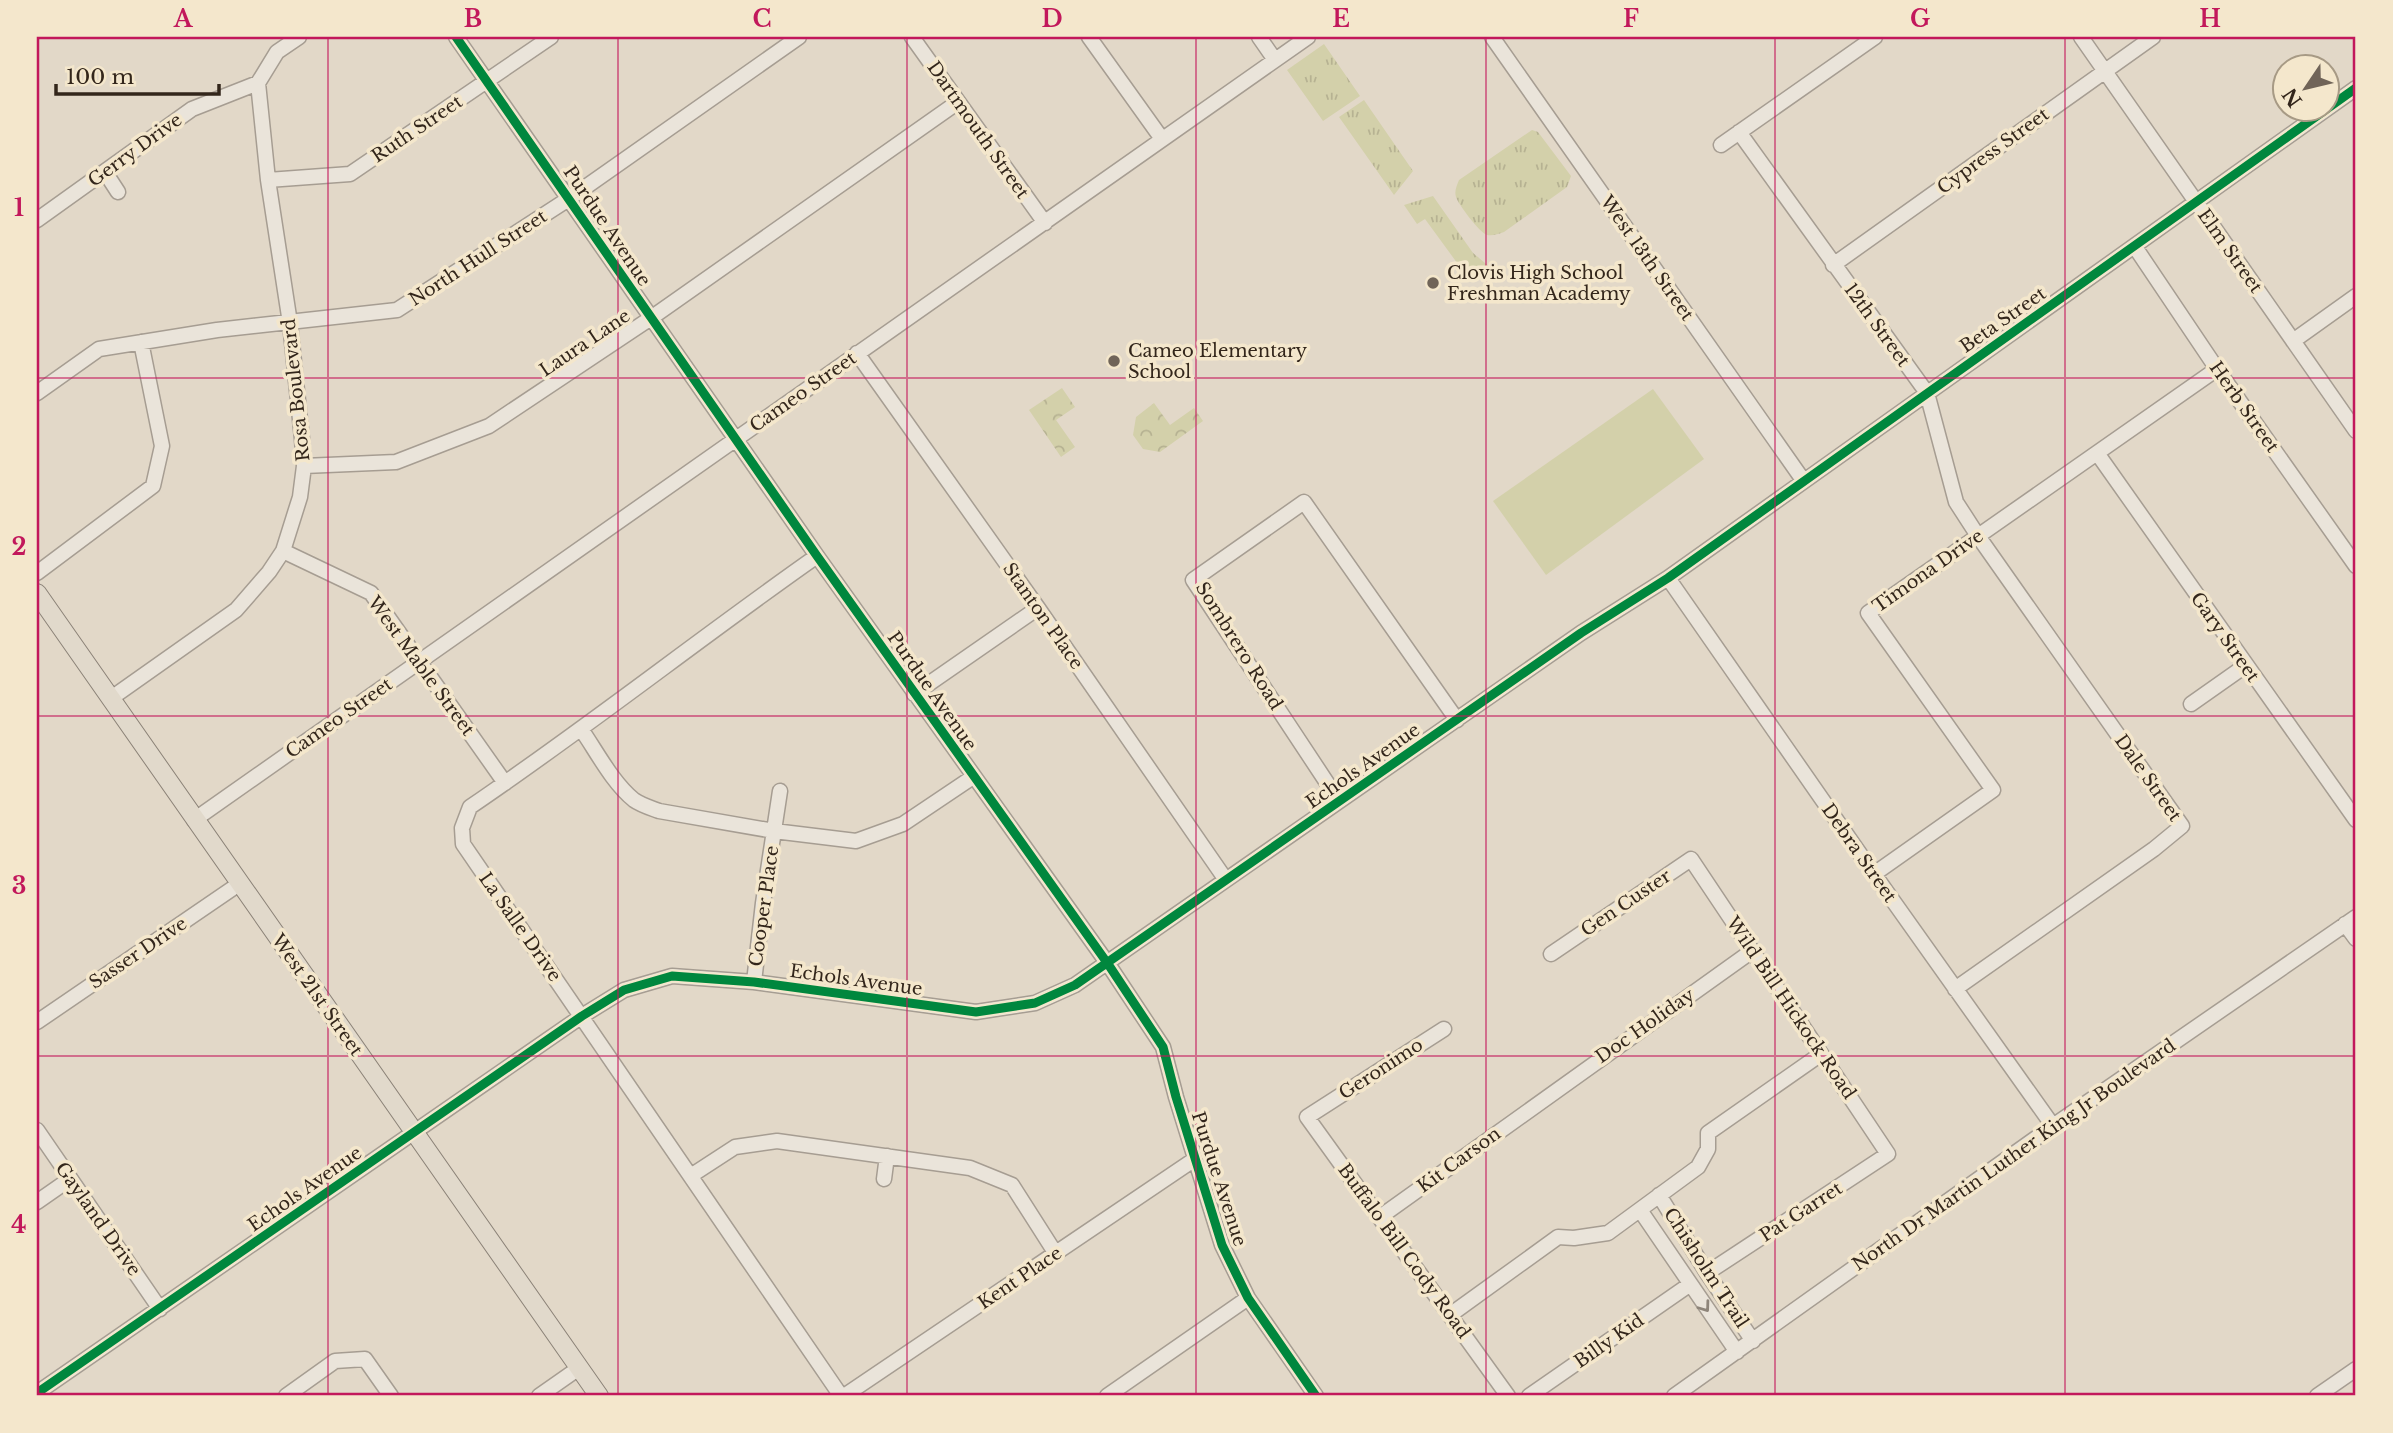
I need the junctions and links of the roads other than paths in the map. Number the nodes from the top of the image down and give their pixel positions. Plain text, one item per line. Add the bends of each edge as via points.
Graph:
1 (299, 37) edge
2 (456, 37) edge
3 (551, 37) edge
4 (799, 37) edge
5 (912, 37) edge
6 (1089, 37) edge
7 (1259, 37) edge
8 (1308, 37) edge
9 (1492, 37) edge
10 (1875, 37) edge
11 (2081, 37) edge
12 (2153, 37) edge
13 (1275, 60) junction
14 (2104, 71) junction
15 (487, 82) junction
16 (258, 83) junction
17 (2356, 88) edge
18 (958, 102) junction
19 (1739, 132) junction
20 (1162, 139) junction
21 (1721, 145) dead end
22 (106, 172) junction
23 (268, 180) junction
24 (118, 192) dead end
25 (570, 198) junction
26 (2197, 203) junction
27 (37, 220) edge
28 (1045, 223) junction
29 (2135, 247) junction
30 (1833, 265) junction
31 (2356, 296) edge
32 (651, 318) junction
33 (290, 323) junction
34 (2292, 341) junction
35 (141, 342) junction
36 (858, 353) junction
37 (2217, 369) junction
38 (37, 393) edge
39 (1927, 393) junction
40 (2356, 431) edge
41 (737, 438) junction
42 (2097, 453) junction
43 (304, 467) junction
44 (1803, 480) junction
45 (1978, 536) junction
46 (283, 551) junction
47 (817, 556) junction
48 (2356, 566) edge
49 (37, 573) edge
50 (1668, 578) junction
51 (37, 593) edge
52 (1038, 608) junction
53 (419, 661) junction
54 (2245, 666) junction
55 (914, 694) junction
56 (110, 699) junction
57 (2191, 704) dead end
58 (1457, 720) junction
59 (581, 729) junction
60 (972, 777) junction
61 (505, 783) junction
62 (780, 790) dead end
63 (1339, 801) junction
64 (194, 820) junction
65 (2356, 820) edge
66 (774, 831) junction
67 (1698, 869) joint
68 (1874, 874) junction
69 (1226, 880) junction
70 (239, 884) junction
71 (2351, 920) edge
72 (2356, 939) edge
73 (1752, 951) junction
74 (1551, 954) dead end
75 (1108, 964) junction
76 (754, 982) junction
77 (1955, 989) junction
78 (582, 1016) junction
79 (37, 1022) edge
80 (1444, 1029) dead end
81 (1821, 1054) junction
82 (1538, 1103) joint
83 (1318, 1110) joint
84 (2053, 1126) junction
85 (37, 1130) edge
86 (413, 1133) junction
87 (1884, 1148) joint
88 (887, 1156) junction
89 (1195, 1159) junction
90 (692, 1175) junction
91 (69, 1179) junction
92 (884, 1179) dead end
93 (1659, 1195) junction
94 (37, 1202) edge
95 (1640, 1210) junction
96 (1380, 1217) junction
97 (1056, 1254) junction
98 (1707, 1273) junction
99 (1689, 1285) junction
100 (1248, 1298) junction
101 (160, 1309) junction
102 (1451, 1315) junction
103 (1753, 1340) junction
104 (1737, 1352) junction
105 (579, 1368) junction
106 (2356, 1369) edge
107 (1124, 1392) edge
108 (44, 1393) edge
109 (286, 1396) edge
110 (391, 1396) edge
111 (539, 1396) edge
112 (599, 1396) edge
113 (842, 1396) edge
114 (1107, 1396) edge
115 (1316, 1396) edge
116 (1508, 1396) edge
117 (1529, 1396) edge
118 (1674, 1396) edge
119 (2317, 1396) edge

1 - 16 street via 277,52
2 - 15 street, Purdue Avenue
3 - 15 street, Ruth Street
4 - 25 street, North Hull Street
5 - 18 street, Dartmouth Street
6 - 20 street
7 - 13 street
8 - 13 street, Cameo Street
9 - 44 street, West 13th Street
10 - 19 street
11 - 14 street, Elm Street
12 - 14 street, Cypress Street
13 - 20 street, Cameo Street
14 - 26 street, Elm Street
14 - 30 street, Cypress Street
15 - 23 street, Ruth Street via 350,174
15 - 25 street, Purdue Avenue
16 - 22 street, Gerry Drive via 192,109
16 - 23 street, Rosa Boulevard
17 - 26 street, Beta Street
18 - 28 street, Dartmouth Street
18 - 32 street, Laura Lane
19 - 21 street
19 - 30 street, 12th Street
20 - 28 street, Cameo Street
22 - 24 street
22 - 27 street, Gerry Drive
23 - 33 street, Rosa Boulevard
25 - 32 street, Purdue Avenue
25 - 33 street, North Hull Street via 397,310
26 - 29 street, Beta Street
26 - 34 street, Elm Street
28 - 36 street, Cameo Street
29 - 37 street, Herb Street
29 - 39 street, Beta Street
30 - 39 street, 12th Street
31 - 34 street
32 - 41 street, Purdue Avenue
32 - 43 street, Laura Lane via 489,426 396,462
33 - 35 street, North Hull Street
33 - 43 street, Rosa Boulevard
34 - 40 street, Elm Street
35 - 38 street, North Hull Street via 99,349
35 - 49 street via 162,446 153,485
36 - 41 street, Cameo Street
36 - 52 street, Stanton Place
37 - 42 street, Timona Drive
37 - 48 street, Herb Street
39 - 44 street, Beta Street
39 - 45 street, 12th Street via 1956,502
41 - 47 street, Purdue Avenue
41 - 53 street, Cameo Street
42 - 45 street, Timona Drive
42 - 54 street, Gary Street
43 - 46 street, Rosa Boulevard via 300,498
44 - 50 street, Beta Street
45 - 68 street, Timona Drive via 1868,613 1993,790
45 - 77 street, Dale Street via 2182,826
46 - 53 street, West Mable Street via 371,593
46 - 56 street, Rosa Boulevard via 236,610
47 - 55 street, Purdue Avenue
47 - 59 street, La Salle Drive
50 - 58 street, Echols Avenue
50 - 68 street, Debra Street
51 - 56 main road, West 21st Street
52 - 55 street
52 - 69 street, Stanton Place
53 - 61 street, West Mable Street
53 - 64 street, Cameo Street
54 - 57 street
54 - 65 street, Gary Street
55 - 60 street, Purdue Avenue
56 - 64 main road, West 21st Street
58 - 63 street, Echols Avenue
58 - 63 street, Sombrero Road via 1304,502 1194,580
59 - 61 street, La Salle Drive
59 - 66 street via 622,788 645,806
60 - 66 street via 903,824 856,841
60 - 75 street, Purdue Avenue
61 - 78 street, La Salle Drive via 470,807 462,828 463,844
62 - 66 street, Cooper Place
63 - 69 street, Echols Avenue
64 - 70 main road, West 21st Street
66 - 76 street, Cooper Place
67 - 73 street, Wild Bill Hickock Road
67 - 74 street, Gen Custer via 1691,859
68 - 77 street, Debra Street
69 - 75 street, Echols Avenue
70 - 79 street, Sasser Drive
70 - 86 main road, West 21st Street
71 - 72 street
71 - 84 street, North Dr Martin Luther King Jr Boulevard
73 - 81 street, Wild Bill Hickock Road
73 - 82 street, Doc Holiday
75 - 76 street, Echols Avenue via 1035,1003 976,1012
75 - 89 street, Purdue Avenue via 1163,1047
76 - 78 street, Echols Avenue via 672,976 624,990
77 - 84 street, Debra Street
78 - 86 street, Echols Avenue
78 - 90 street, La Salle Drive
80 - 83 street, Geronimo
81 - 87 street, Wild Bill Hickock Road
81 - 93 street via 1708,1133 1708,1149 1698,1167
82 - 96 street, Kit Carson
83 - 96 street, Buffalo Bill Cody Road via 1307,1117
84 - 103 street, North Dr Martin Luther King Jr Boulevard
85 - 91 street, Gayland Drive
86 - 101 street, Echols Avenue
86 - 105 main road, West 21st Street
87 - 98 street, Pat Garret via 1888,1154
88 - 90 street via 777,1141 735,1147
88 - 92 street
88 - 97 street via 970,1168 1012,1185
89 - 97 street, Kent Place
89 - 100 street, Purdue Avenue via 1222,1245
90 - 113 street, La Salle Drive
91 - 94 street
91 - 101 street, Gayland Drive
93 - 95 street
93 - 98 street, Chisholm Trail
95 - 99 street, Chisholm Trail
95 - 102 street via 1608,1233 1558,1237
96 - 102 street, Buffalo Bill Cody Road
97 - 113 street, Kent Place
98 - 103 street, Chisholm Trail
99 -> 104 street, Chisholm Trail
99 - 117 street, Billy Kid
100 - 107 street
100 - 115 street, Purdue Avenue
101 - 108 street, Echols Avenue
102 - 116 street, Buffalo Bill Cody Road
103 - 104 street, North Dr Martin Luther King Jr Boulevard
104 - 118 street, North Dr Martin Luther King Jr Boulevard
105 - 111 street
105 - 112 main road, West 21st Street
106 - 119 street
107 - 114 street
109 - 110 street via 335,1361 366,1359

